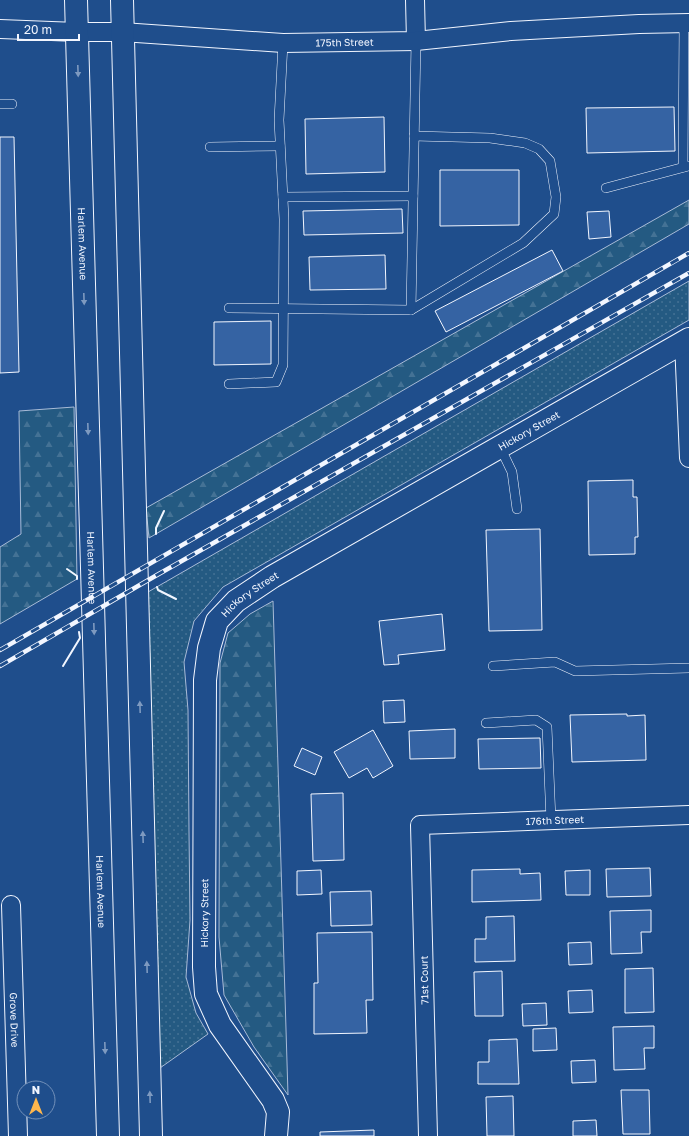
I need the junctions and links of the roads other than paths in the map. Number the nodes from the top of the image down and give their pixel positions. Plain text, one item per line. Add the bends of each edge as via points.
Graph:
1 (76, 0) edge
2 (122, 0) edge
3 (415, 0) edge
4 (687, 23) edge
5 (0, 29) edge
6 (77, 32) junction
7 (122, 32) junction
8 (416, 41) junction
9 (283, 43) junction
10 (0, 104) edge
11 (12, 104) dead end
12 (414, 136) junction
13 (280, 146) junction
14 (210, 147) dead end
15 (686, 167) edge
16 (606, 188) dead end
17 (283, 196) junction
18 (413, 196) junction
19 (229, 308) dead end
20 (283, 309) junction
21 (411, 310) junction
22 (687, 340) edge
23 (229, 384) dead end
24 (500, 447) junction
25 (689, 458) edge
26 (517, 509) dead end
27 (493, 666) dead end
28 (689, 668) edge
29 (486, 723) dead end
30 (689, 815) edge
31 (551, 820) junction
32 (420, 825) joint
33 (11, 905) dead end
34 (18, 1136) edge
35 (108, 1136) edge
36 (151, 1136) edge
37 (276, 1136) edge
38 (428, 1136) edge

1 - 6 main road, Harlem Avenue
2 - 7 main road
3 - 8 street
4 - 8 street, 175th Street via 511,31
4 - 15 lane
5 - 6 street, 175th Street
6 - 7 street, 175th Street
6 -> 35 main road, Harlem Avenue
7 - 9 street, 175th Street
36 -> 7 main road
8 - 9 street, 175th Street
8 - 12 lane
9 - 13 lane
10 - 11 lane
12 - 18 lane
12 - 21 lane via 490,138 525,142 538,149 550,161 556,197 554,214 523,243
13 - 14 lane
13 - 17 lane
15 - 16 lane
17 - 18 lane
17 - 20 lane
18 - 21 lane
19 - 20 lane
20 - 21 lane
20 - 23 lane via 283,365 276,382
22 - 24 main road, Hickory Street
22 - 25 street
24 - 26 lane via 512,472
24 - 37 main road, Hickory Street via 272,577 236,601 217,621 209,648 205,680 206,994 220,1025 273,1100 278,1112
27 - 28 lane via 555,662 575,671
29 - 31 lane via 536,720 547,727
30 - 31 street, 176th Street
31 - 32 street, 176th Street
32 - 38 street, 71st Court
33 - 34 street, Grove Drive

